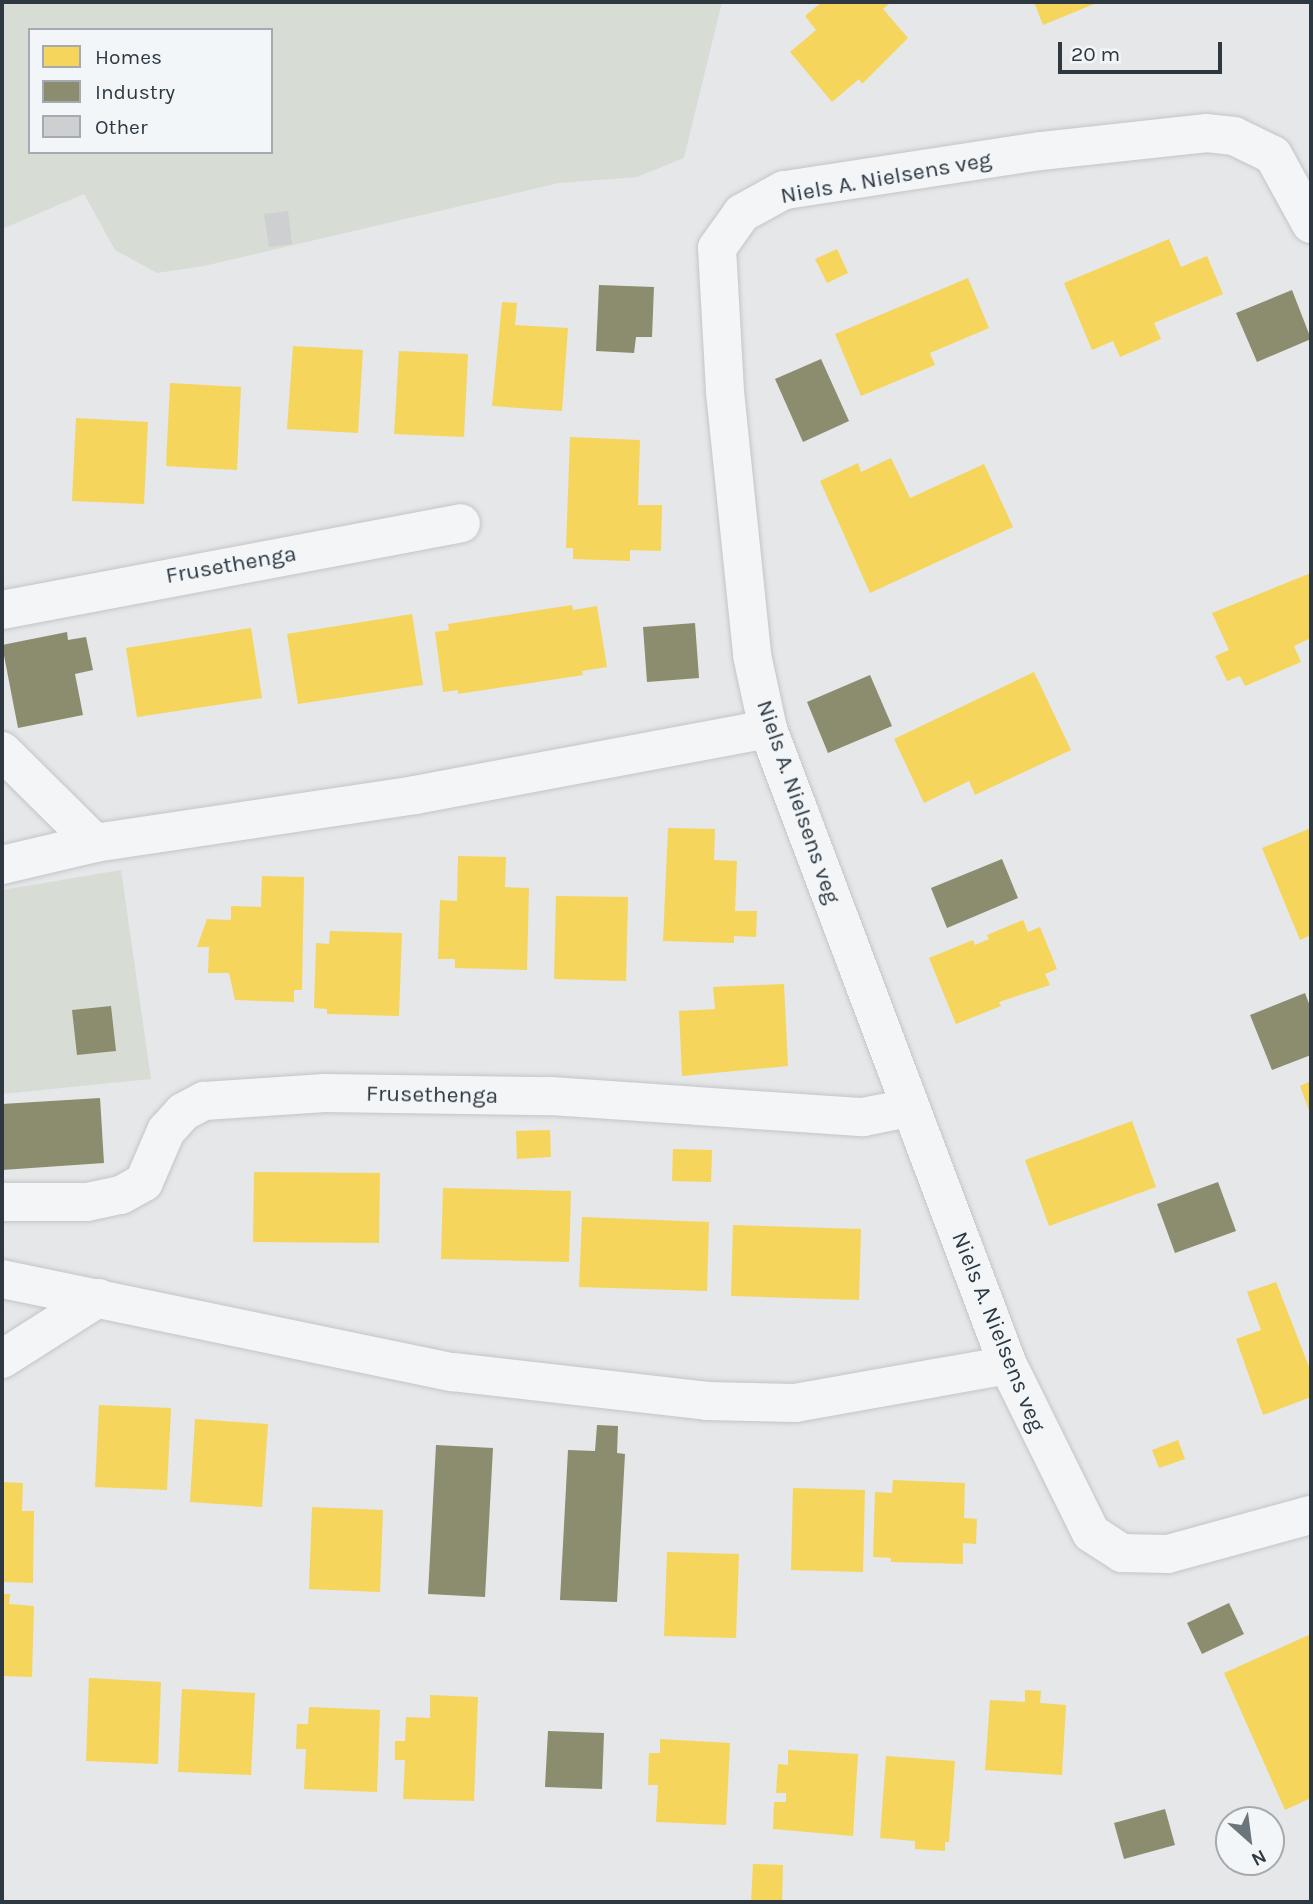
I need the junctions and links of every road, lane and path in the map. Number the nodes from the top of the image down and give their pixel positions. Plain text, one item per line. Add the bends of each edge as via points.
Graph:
1 (1311, 224) edge
2 (461, 523) dead end
3 (2, 610) edge
4 (768, 729) junction
5 (2, 751) edge
6 (95, 843) junction
7 (2, 865) edge
8 (909, 1108) junction
9 (2, 1202) edge
10 (2, 1279) edge
11 (98, 1298) junction
12 (2, 1359) edge
13 (1007, 1365) junction
14 (1311, 1515) edge

1 - 4 street, Niels A. Nielsens veg via 1273,155 1234,136 1207,133 1067,148 784,190 742,213 717,248 718,290 752,655
2 - 3 street, Frusethenga
4 - 6 street via 415,795
4 - 8 street, Niels A. Nielsens veg
5 - 6 street
6 - 7 street
8 - 9 street, Frusethenga via 863,1117 551,1096 325,1093 204,1101 183,1112 166,1131 144,1182 121,1195 87,1202
8 - 13 street, Niels A. Nielsens veg
10 - 11 street
11 - 12 street
11 - 13 street via 453,1372 707,1401 795,1403
13 - 14 street, Niels A. Nielsens veg via 1091,1533 1122,1553 1168,1554

